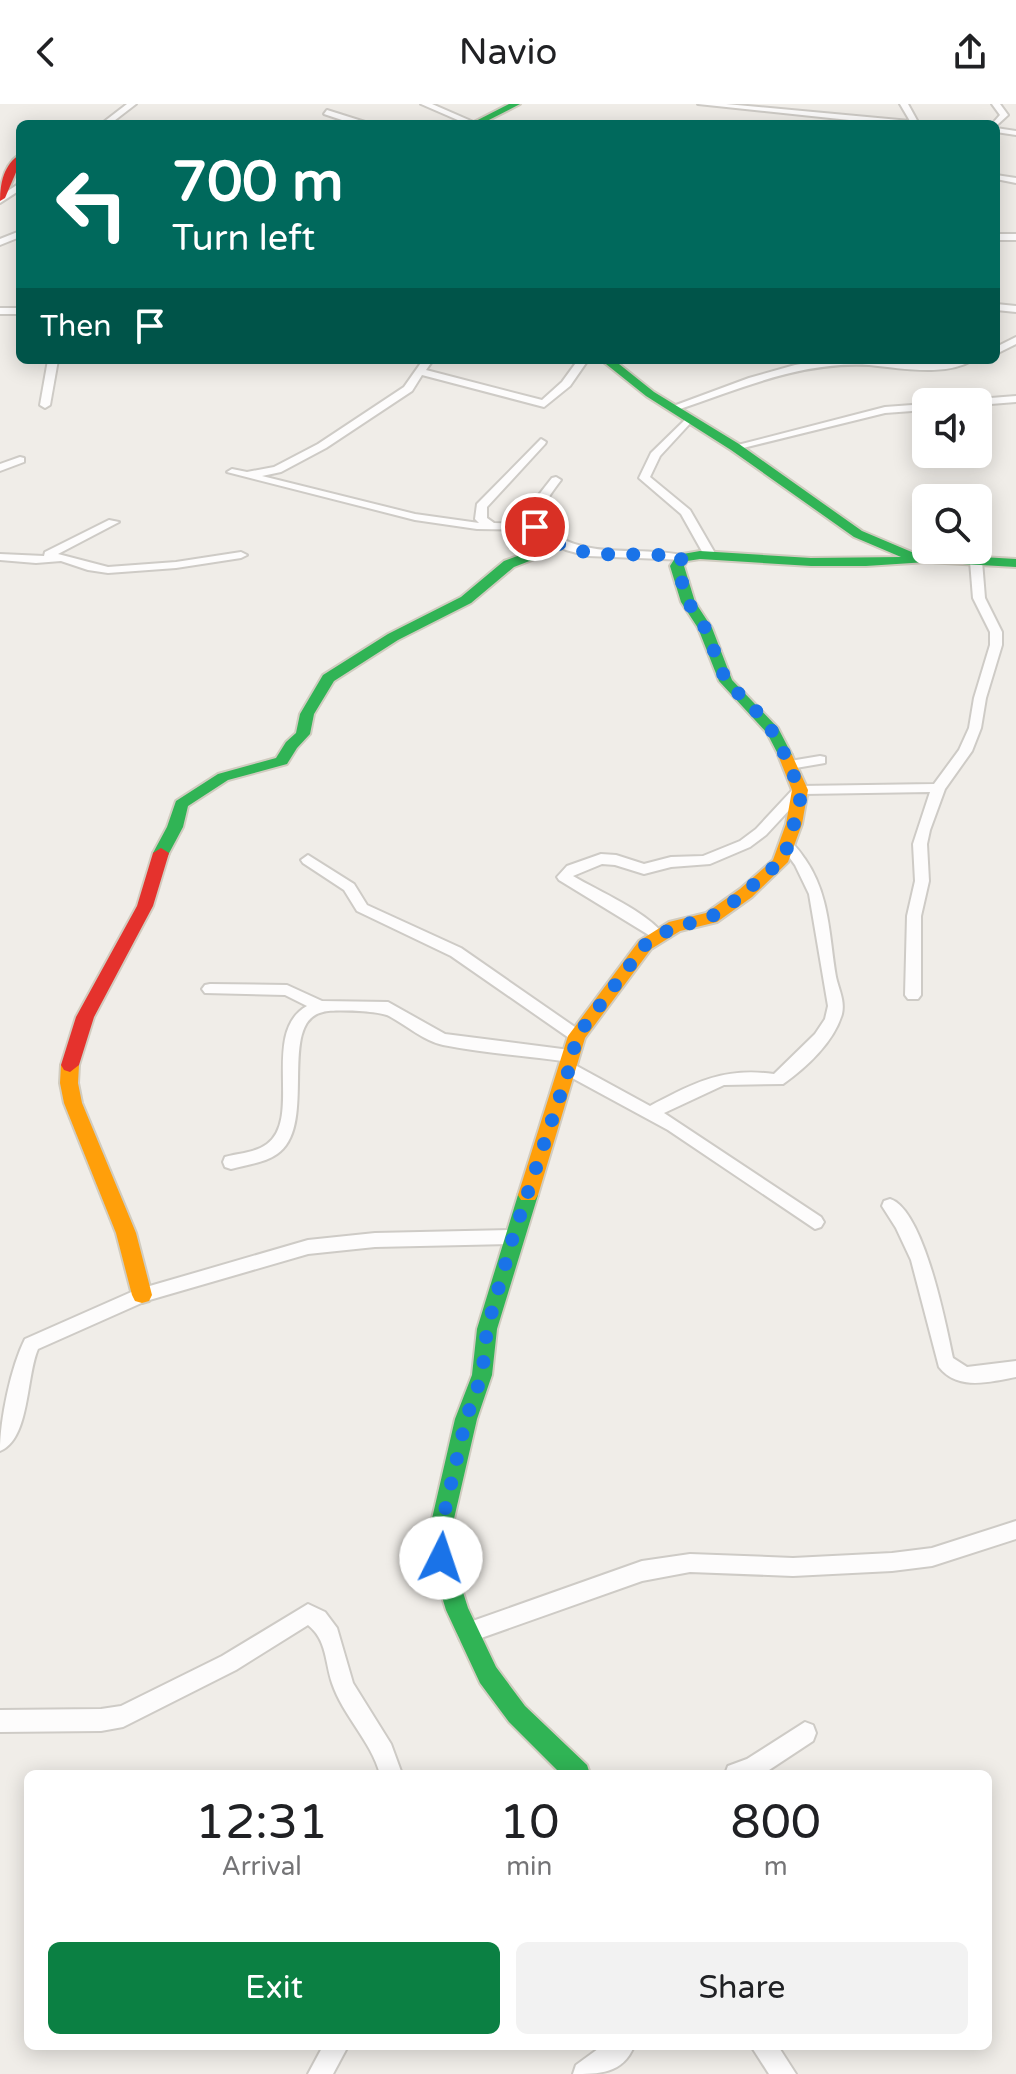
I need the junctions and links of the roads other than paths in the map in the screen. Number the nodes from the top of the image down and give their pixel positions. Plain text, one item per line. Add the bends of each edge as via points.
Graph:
1 (132, 104) edge
2 (425, 104) edge
3 (516, 104) edge
4 (702, 104) edge
5 (996, 104) edge
6 (327, 112) dead end
7 (110, 120) edge
8 (350, 120) edge
9 (464, 120) edge
10 (482, 120) edge
11 (872, 120) edge
12 (1000, 121) edge
13 (16, 152) edge
14 (0, 199) edge
15 (52, 364) edge
16 (426, 364) edge
17 (580, 364) edge
18 (612, 364) edge
19 (823, 364) edge
20 (879, 364) edge
21 (952, 364) edge
22 (421, 372) junction
23 (1016, 399) edge
24 (992, 401) edge
25 (45, 405) dead end
26 (673, 408) junction
27 (912, 408) edge
28 (690, 418) junction
29 (541, 442) dead end
30 (735, 447) junction
31 (20, 460) dead end
32 (0, 468) edge
33 (556, 480) dead end
34 (113, 522) dead end
35 (495, 527) junction
36 (535, 527) junction
37 (558, 545) junction
38 (241, 555) dead end
39 (710, 555) junction
40 (912, 556) edge
41 (0, 557) edge
42 (682, 558) junction
43 (36, 560) junction
44 (912, 560) edge
45 (992, 562) edge
46 (1016, 563) edge
47 (976, 564) edge
48 (820, 760) dead end
49 (790, 765) junction
50 (938, 788) junction
51 (800, 790) junction
52 (788, 846) junction
53 (308, 860) dead end
54 (657, 935) junction
55 (210, 989) dead end
56 (913, 995) dead end
57 (320, 1006) junction
58 (577, 1036) junction
59 (570, 1062) junction
60 (650, 1113) junction
61 (231, 1162) dead end
62 (890, 1206) dead end
63 (815, 1222) dead end
64 (513, 1237) junction
65 (142, 1295) junction
66 (1016, 1369) edge
67 (0, 1442) edge
68 (1016, 1530) edge
69 (467, 1633) junction
70 (0, 1721) edge
71 (805, 1733) dead end
72 (389, 1770) edge
73 (574, 1770) edge
74 (746, 1770) edge
75 (334, 2050) edge
76 (617, 2050) edge
77 (766, 2050) edge
78 (320, 2074) edge
79 (585, 2074) edge
80 (784, 2074) edge

1 - 7 street
2 - 9 street
3 - 10 street
4 - 11 street
5 - 12 street via 1004,115
6 - 8 street
13 - 14 street
15 - 25 street
16 - 22 street
17 - 22 street via 544,404
18 - 26 street
19 - 26 street
20 - 21 street
22 - 35 street via 405,392 322,446 277,470 238,474 415,517
23 - 24 street
26 - 28 street
27 - 30 street
28 - 30 street
28 - 39 street via 655,455 644,478 686,512
29 - 35 street via 481,506 481,519
30 - 40 street via 858,534
31 - 32 street
33 - 36 street via 535,509
34 - 43 street
35 - 36 street
36 - 37 street
37 - 42 street via 624,557
37 - 65 street via 509,564 466,600 328,678 307,714 303,734 282,761 223,777 181,804 180,820 153,870 144,909 76,1038 69,1067 72,1100 132,1242
38 - 43 street via 119,570 92,568 64,557
39 - 42 street
39 - 44 street via 827,564
41 - 43 street
42 - 49 street via 677,566 688,602 705,628 726,681 773,731
45 - 46 street
47 - 50 street via 979,598 996,632 996,645 975,728
48 - 49 street
49 - 51 street
50 - 51 street
50 - 56 street via 920,844
51 - 52 street
51 - 54 street via 753,838 705,861 644,869 601,859 564,877
52 - 54 street via 780,862 725,909
52 - 60 street via 821,902 836,1005 831,1022 802,1060 777,1080 730,1077
53 - 58 street via 349,887 362,908 439,943
54 - 58 street
55 - 57 street via 287,990
57 - 59 street via 380,1007 442,1039
57 - 61 street via 304,1013 292,1037 290,1110 279,1144
58 - 59 street
59 - 60 street
59 - 64 street
60 - 63 street
62 - 66 street via 919,1255 950,1370 985,1375
64 - 65 street via 318,1245
64 - 69 street via 441,1534 441,1558
65 - 67 street via 31,1344 11,1424
68 - 69 street via 932,1557 892,1562 793,1567 690,1563 642,1571
69 - 73 street via 488,1675 517,1714
70 - 72 street via 123,1716 229,1663 308,1614 324,1624 343,1684
71 - 74 street
75 - 78 street
76 - 79 street
77 - 80 street

